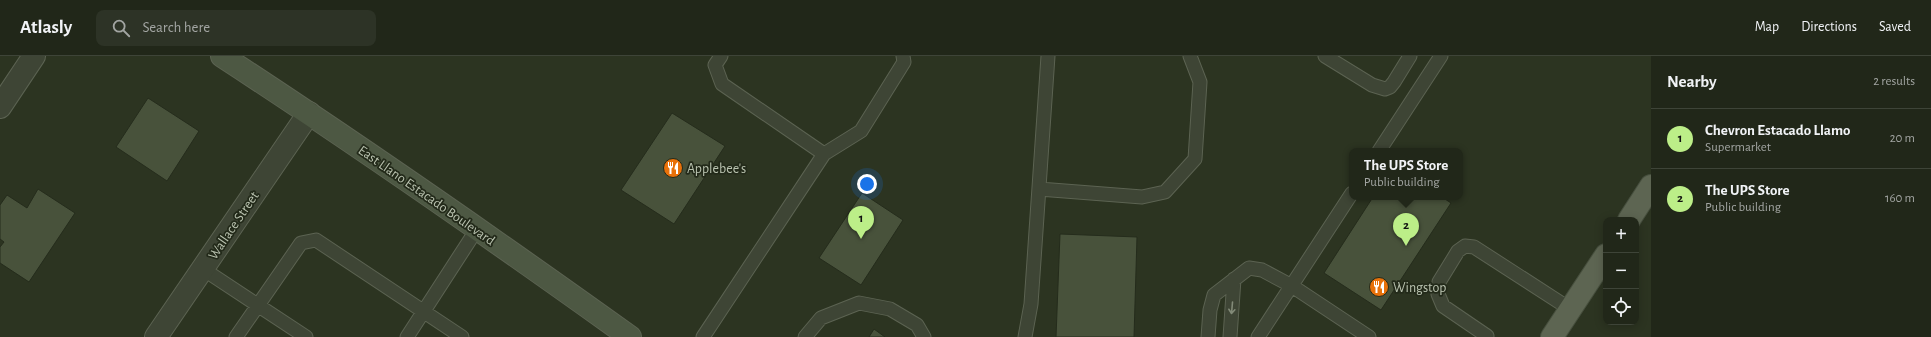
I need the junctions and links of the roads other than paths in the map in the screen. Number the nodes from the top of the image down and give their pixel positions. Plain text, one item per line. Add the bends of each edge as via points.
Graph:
1 (34, 56) edge
2 (222, 56) edge
3 (721, 56) edge
4 (902, 56) edge
5 (1048, 56) edge
6 (1190, 56) edge
7 (1325, 56) edge
8 (1410, 56) edge
9 (1441, 56) edge
10 (0, 107) edge
11 (309, 113) junction
12 (1381, 148) edge
13 (824, 154) junction
14 (1651, 186) edge
15 (1039, 189) junction
16 (1349, 198) edge
17 (1631, 217) edge
18 (477, 228) junction
19 (1603, 260) edge
20 (203, 269) junction
21 (1234, 279) junction
22 (1292, 286) junction
23 (257, 305) junction
24 (1570, 310) junction
25 (424, 312) junction
26 (1487, 336) edge
27 (156, 337) edge
28 (236, 337) edge
29 (306, 337) edge
30 (407, 337) edge
31 (462, 337) edge
32 (630, 337) edge
33 (703, 337) edge
34 (805, 337) edge
35 (924, 337) edge
36 (1025, 337) edge
37 (1208, 337) edge
38 (1230, 337) edge
39 (1258, 337) edge
40 (1369, 337) edge
41 (1552, 337) edge

1 - 10 street
2 - 11 main road, East Llano Estacado Boulevard
3 - 13 lane via 715,65 722,84
4 - 13 lane via 904,62 861,131
5 - 15 lane
6 - 15 lane via 1200,82 1195,159 1165,192 1142,197
7 - 8 lane via 1372,86 1384,89 1394,82
9 - 12 lane
11 - 18 main road, East Llano Estacado Boulevard
11 - 20 street, Wallace Street
13 - 33 lane
14 - 17 main road
15 - 36 lane via 1031,304
16 - 22 lane
18 - 25 lane
18 - 32 main road, East Llano Estacado Boulevard
19 - 24 main road
20 - 23 lane
20 - 27 street, Wallace Street
21 - 22 lane via 1249,268 1262,270
21 - 37 lane via 1214,295
21 -> 38 lane
22 - 39 lane
22 - 40 lane
23 - 25 lane via 301,243 316,240
23 - 28 lane
23 - 29 lane
24 - 26 lane via 1474,247 1465,246 1458,251 1439,282 1438,294 1443,306
24 - 41 main road
25 - 30 lane
25 - 31 lane
34 - 35 lane via 821,318 859,303 890,309 917,325

